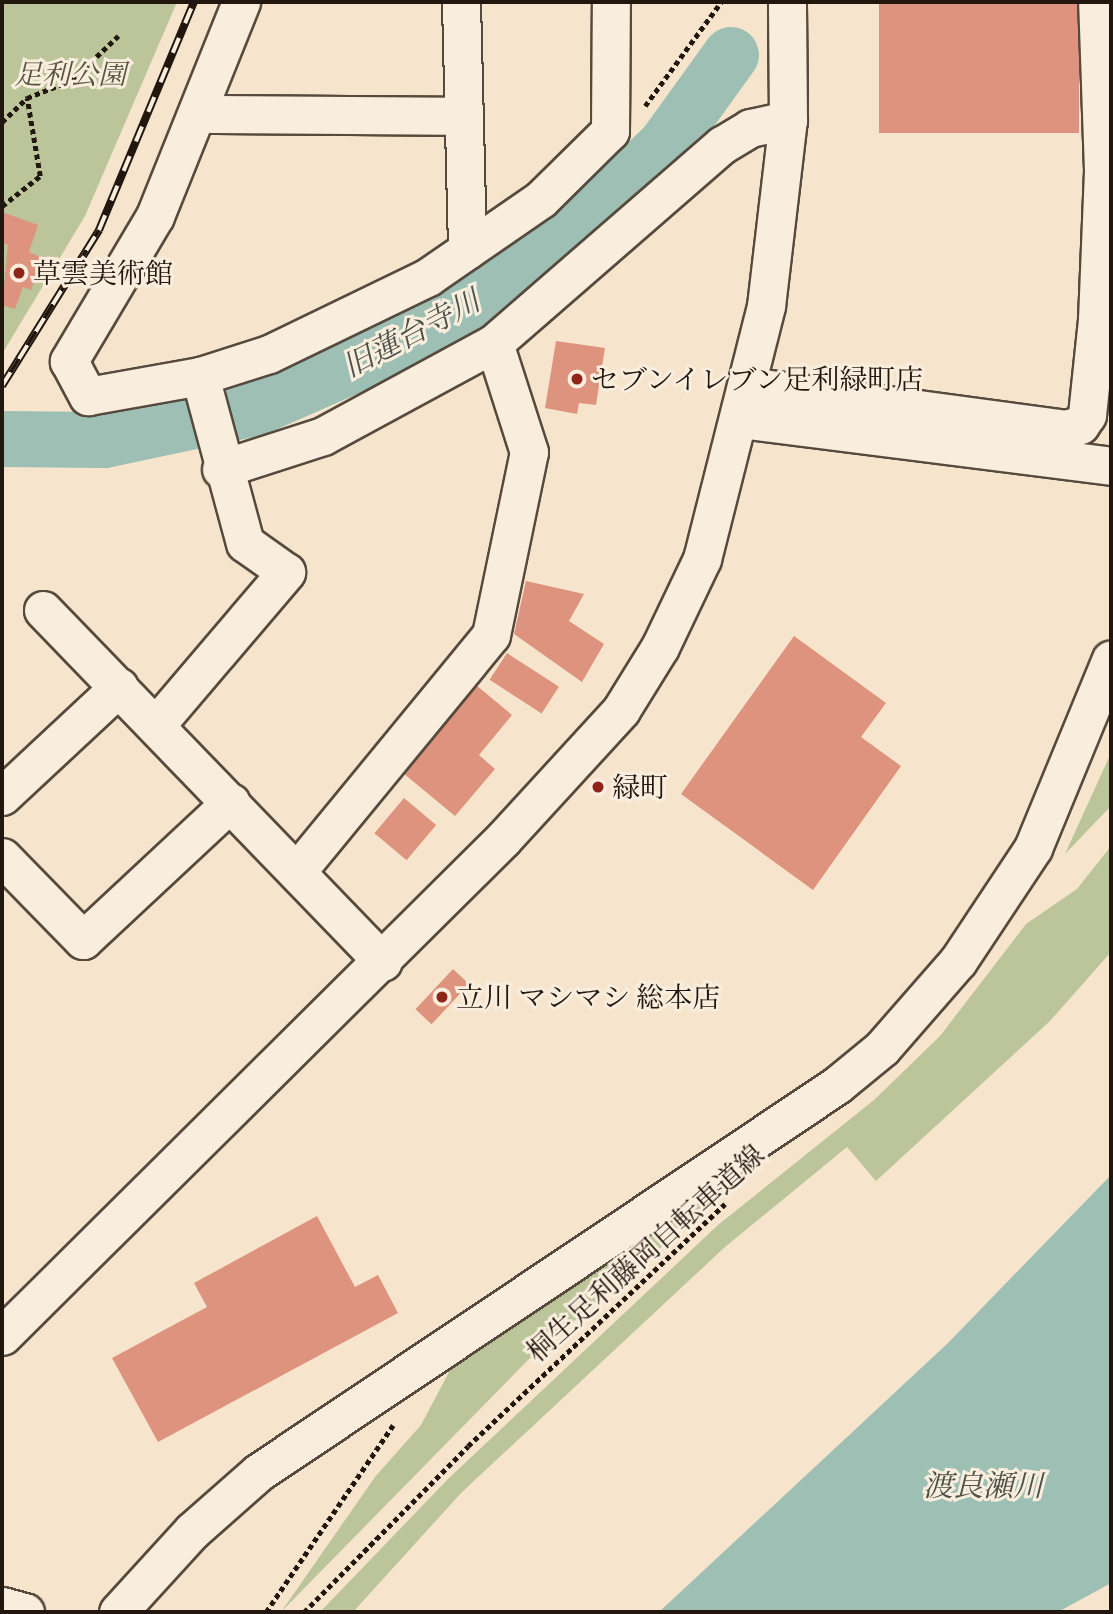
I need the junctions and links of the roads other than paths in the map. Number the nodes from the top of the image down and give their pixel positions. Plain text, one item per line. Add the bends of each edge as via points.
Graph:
1 (241, 2) edge
2 (461, 2) edge
3 (611, 2) edge
4 (787, 2) edge
5 (1097, 2) edge
6 (201, 114) junction
7 (463, 116) junction
8 (788, 120) junction
9 (467, 250) junction
10 (494, 343) junction
11 (202, 387) junction
12 (744, 403) junction
13 (219, 460) junction
14 (1111, 466) edge
15 (43, 610) dead end
16 (1111, 659) edge
17 (119, 687) junction
18 (156, 725) junction
19 (2, 796) edge
20 (231, 802) junction
21 (2, 857) edge
22 (298, 870) junction
23 (383, 962) junction
24 (2, 1336) edge
25 (2, 1606) edge
26 (25, 1612) edge
27 (118, 1612) edge

1 - 6 street
2 - 7 street
3 - 9 street via 610,131 541,199
4 - 8 street
5 - 12 street via 1103,170 1097,320 1087,415 1080,425 1065,429
6 - 7 street
6 - 11 street via 155,216 69,361 88,396
7 - 9 street
8 - 10 street via 751,128 722,145
8 - 12 street via 770,280
9 - 11 street via 428,277
10 - 13 street via 323,436
10 - 22 street via 529,452 491,635
11 - 13 street
12 - 14 street
12 - 23 street via 702,559 660,647 621,710
13 - 18 street via 245,543 286,572
15 - 17 street
16 - 27 street via 1033,848 958,961 882,1048 837,1085 259,1472 192,1531
17 - 18 street
17 - 19 street
18 - 20 street
20 - 21 street via 83,940
20 - 22 street
22 - 23 street
23 - 24 street
25 - 26 street

